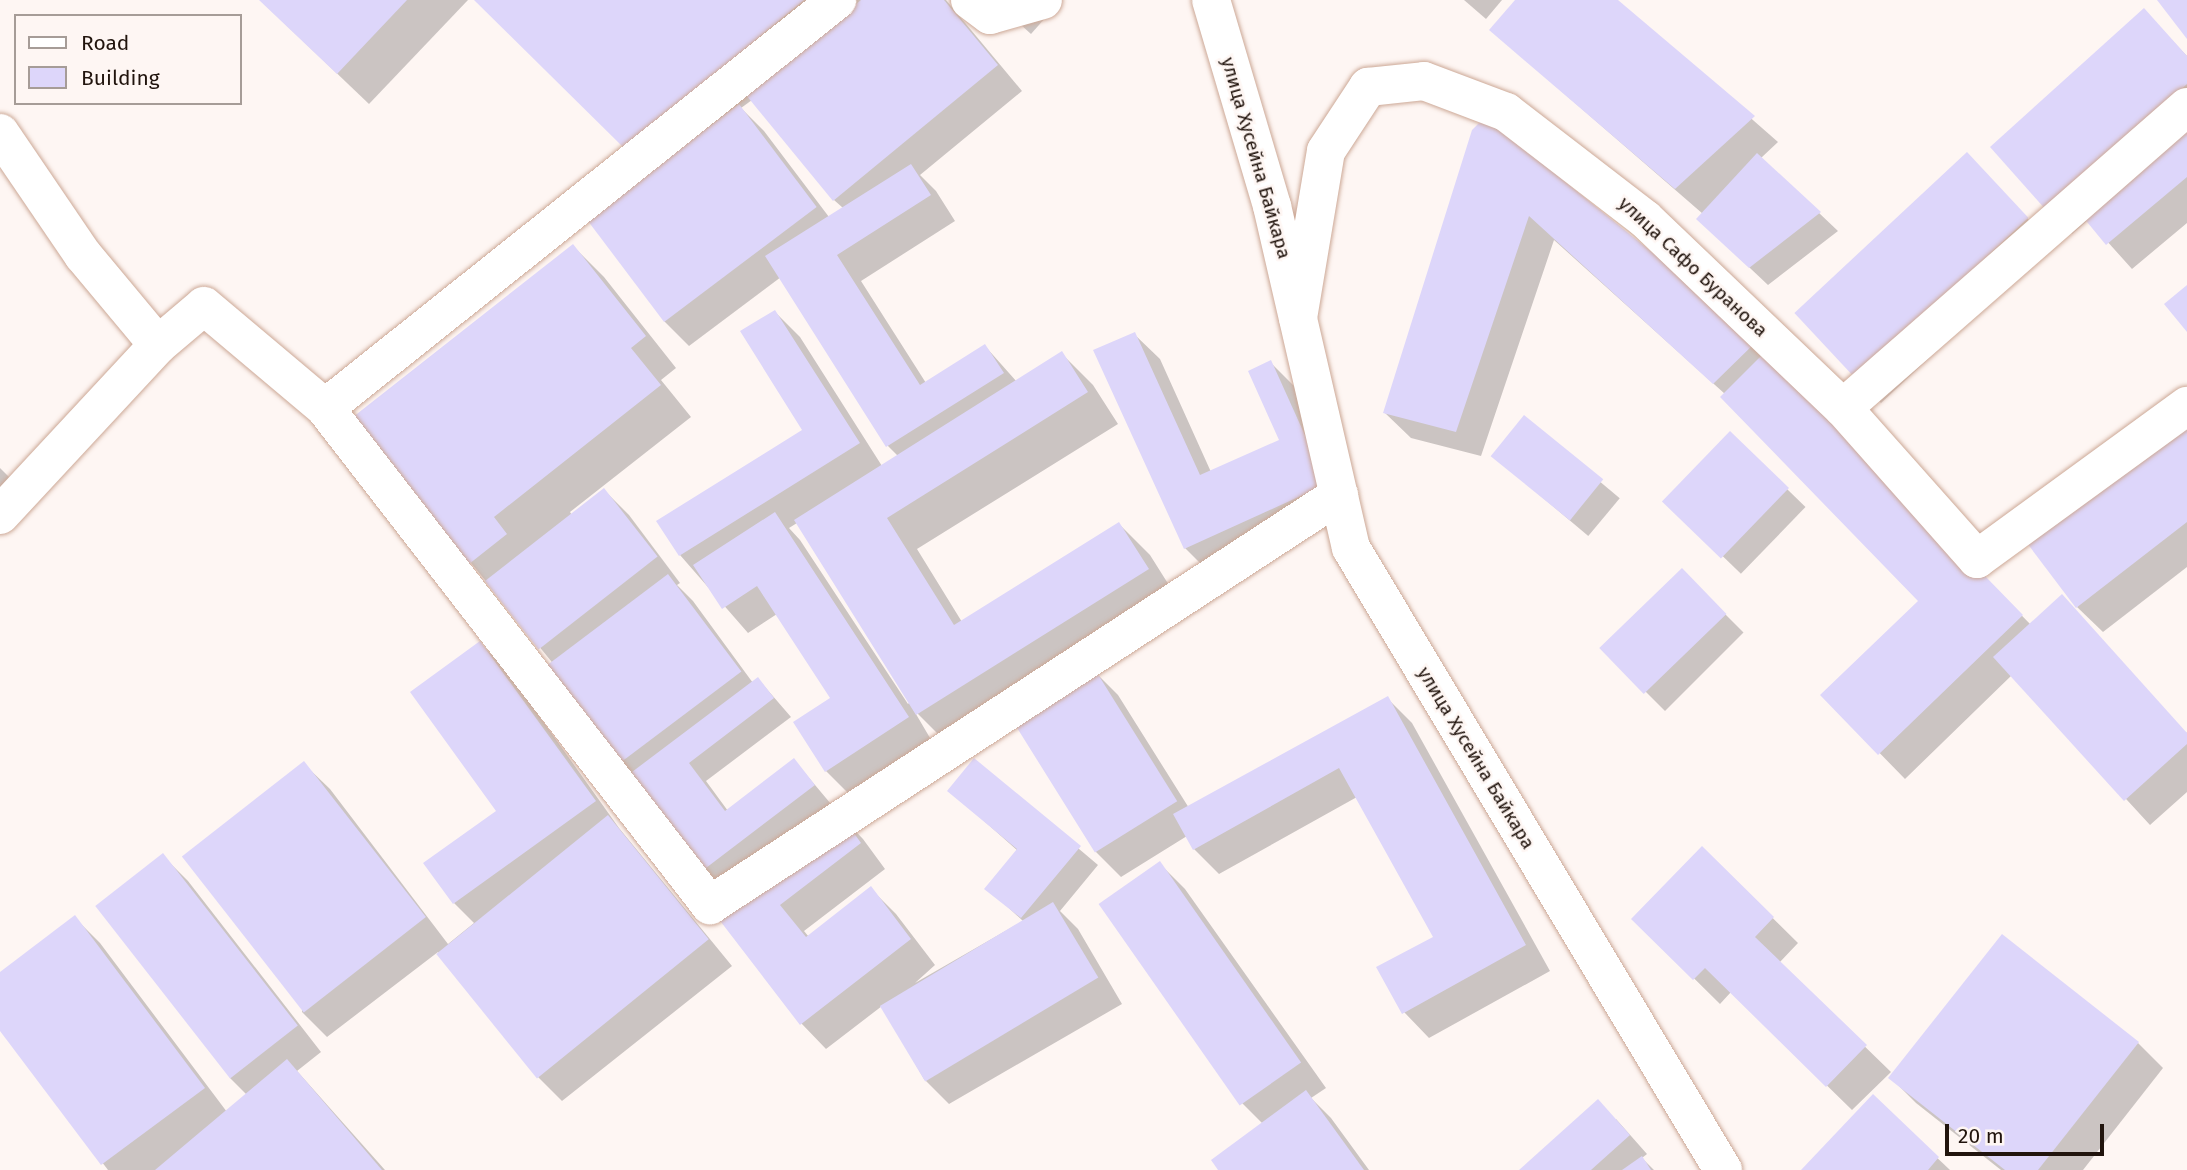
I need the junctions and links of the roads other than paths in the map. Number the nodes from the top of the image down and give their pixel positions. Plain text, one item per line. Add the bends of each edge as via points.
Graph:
1 (836, 0) edge
2 (970, 0) edge
3 (1044, 0) edge
4 (1210, 0) edge
5 (1424, 80) joint
6 (2187, 107) edge
7 (0, 133) edge
8 (1298, 318) junction
9 (158, 345) junction
10 (2187, 406) edge
11 (325, 408) junction
12 (1843, 408) junction
13 (1339, 495) junction
14 (0, 515) edge
15 (1723, 1170) edge

1 - 11 street
2 - 3 street via 990,15
4 - 8 street, улица Хусейна Байкара via 1272,206
5 - 8 street, улица Хусейна Байкара via 1368,87 1326,151
5 - 12 street, улица Сафо Буранова via 1506,112 1646,219
6 - 12 street
7 - 9 street via 83,255
8 - 13 street, улица Хусейна Байкара
9 - 11 street via 204,306
9 - 14 street
10 - 12 street, улица Сафо Буранова via 1977,559
11 - 13 street via 710,905
13 - 15 street, улица Хусейна Байкара via 1351,548

